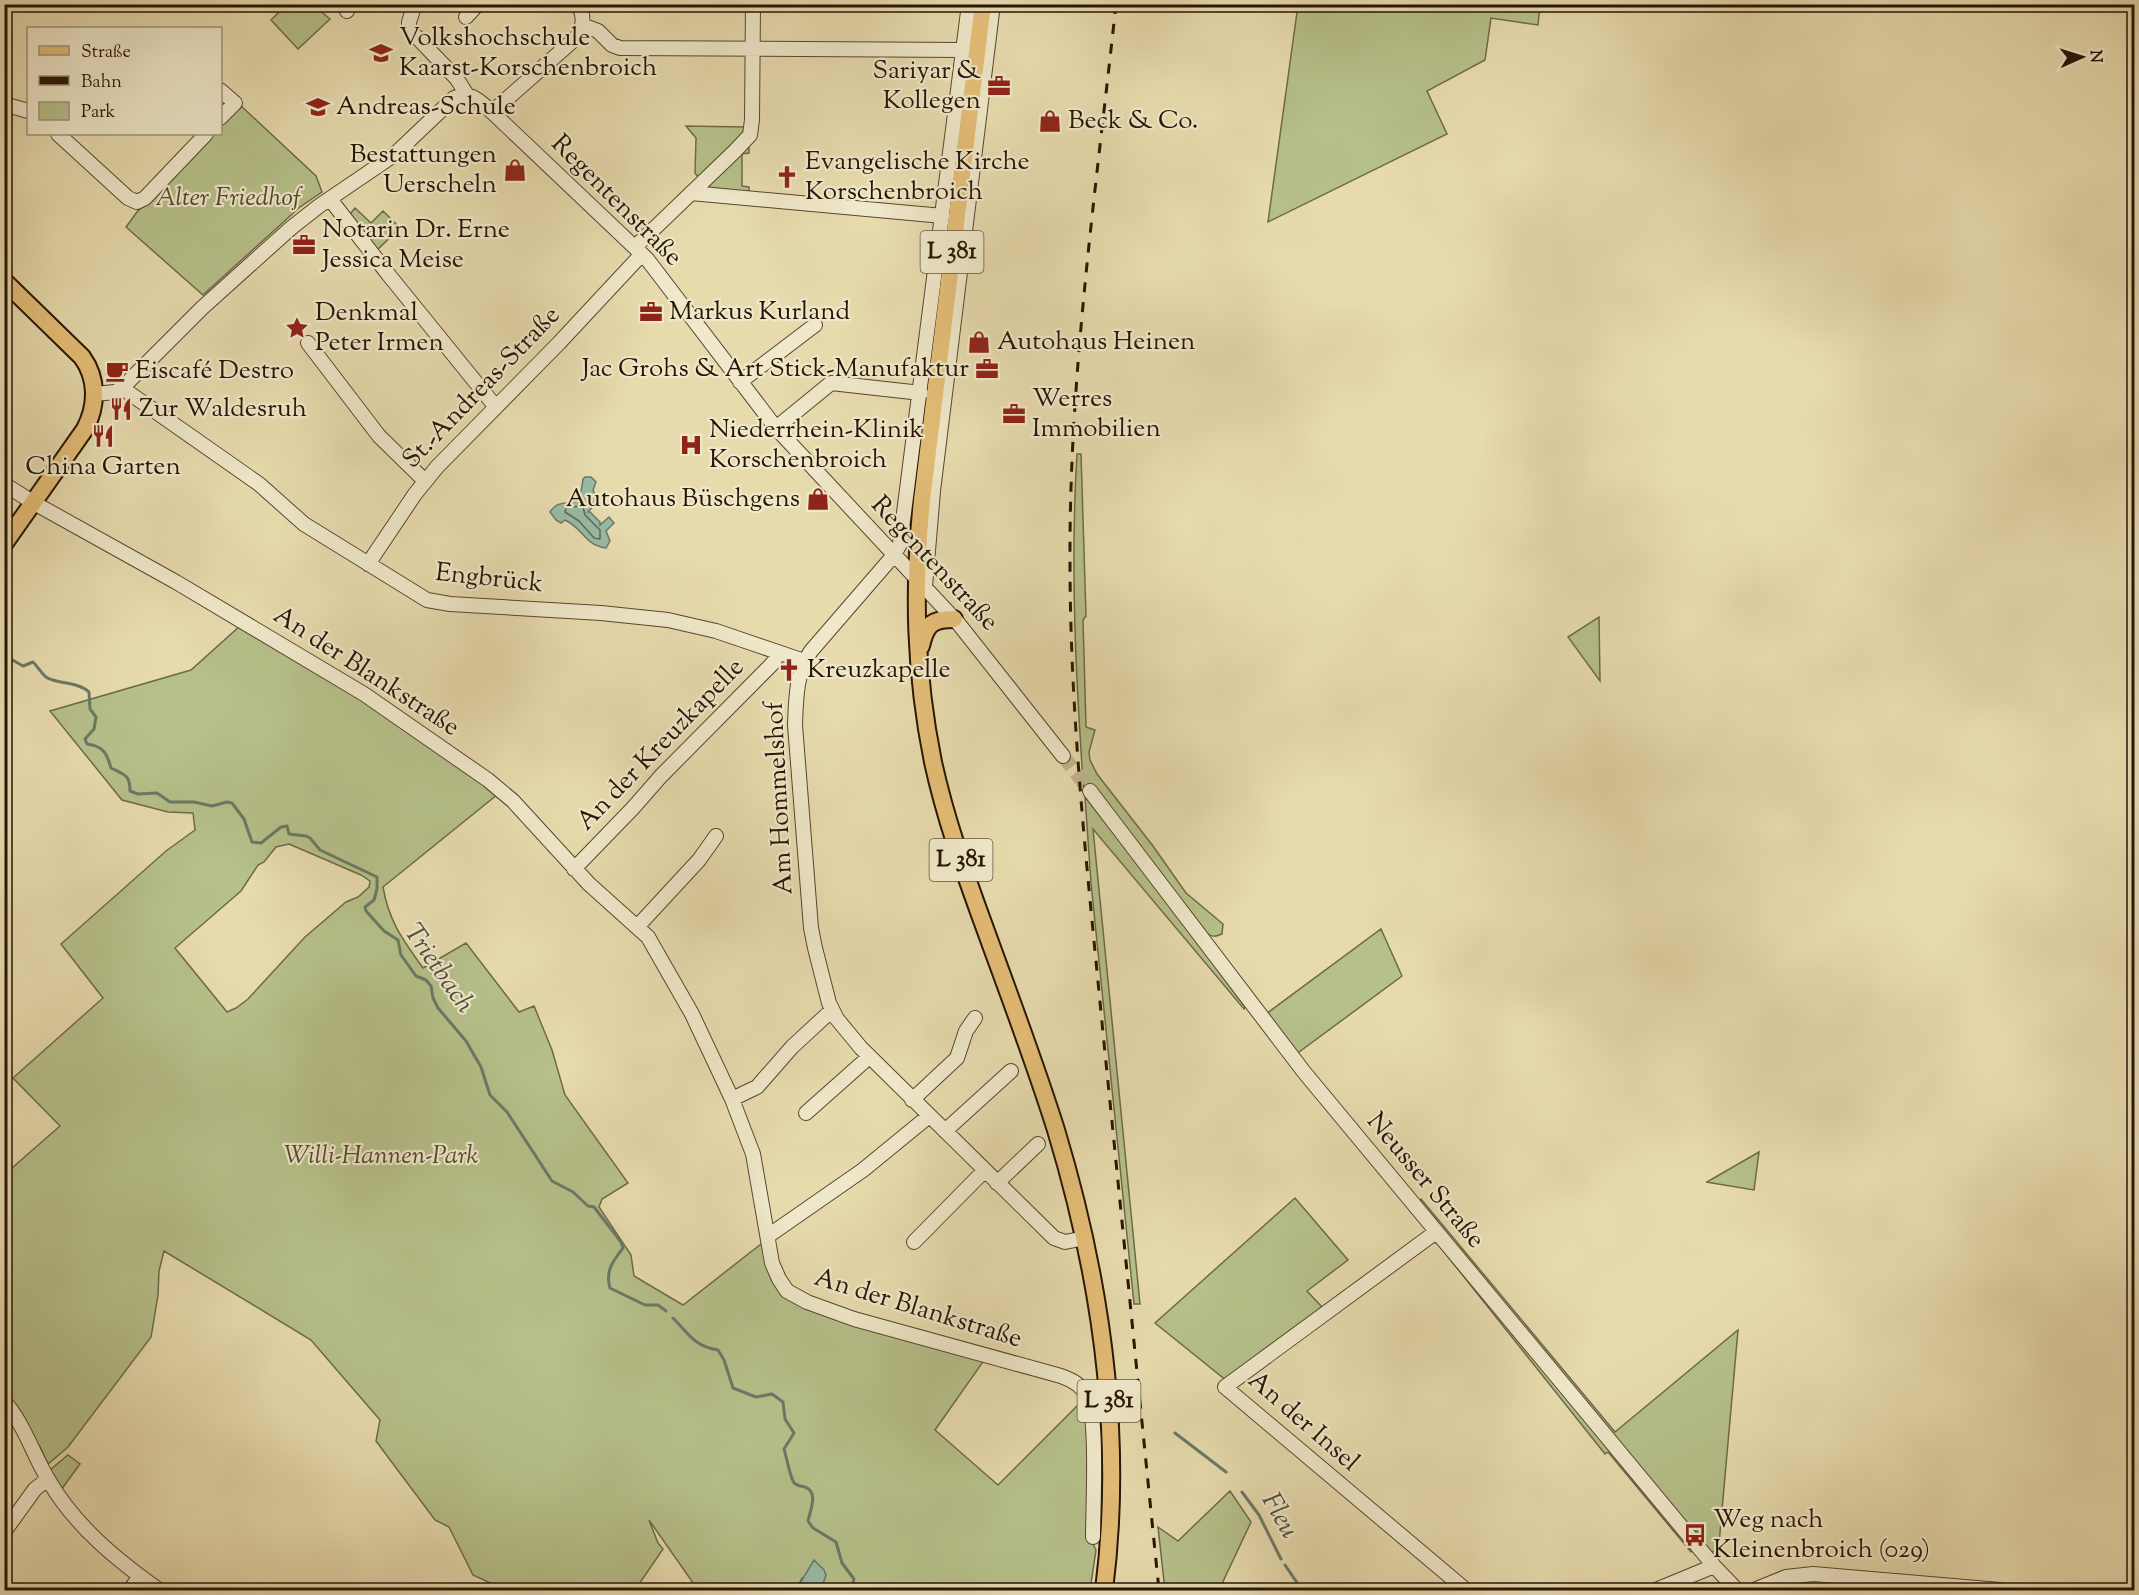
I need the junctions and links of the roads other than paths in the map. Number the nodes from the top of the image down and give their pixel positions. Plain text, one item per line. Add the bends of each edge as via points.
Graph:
1 (415, 4) edge
2 (478, 4) edge
3 (578, 4) edge
4 (753, 4) edge
5 (969, 4) edge
6 (983, 4) edge
7 (993, 4) edge
8 (466, 17) dead end
9 (582, 25) junction
10 (752, 49) junction
11 (964, 50) junction
12 (222, 92) edge
13 (466, 95) junction
14 (4, 104) edge
15 (27, 111) edge
16 (492, 112) junction
17 (222, 116) edge
18 (59, 135) edge
19 (205, 135) edge
20 (691, 193) junction
21 (330, 199) junction
22 (943, 216) junction
23 (638, 250) junction
24 (4, 281) edge
25 (815, 325) dead end
26 (308, 343) dead end
27 (740, 382) junction
28 (122, 388) junction
29 (921, 393) junction
30 (95, 394) junction
31 (495, 406) junction
32 (776, 428) junction
33 (425, 481) junction
34 (4, 484) edge
35 (34, 503) junction
36 (4, 544) edge
37 (894, 555) junction
38 (368, 564) junction
39 (920, 582) junction
40 (954, 619) junction
41 (778, 652) junction
42 (918, 659) junction
43 (804, 661) junction
44 (1063, 756) tunnel mouth
45 (1090, 791) tunnel mouth
46 (716, 836) dead end
47 (574, 868) junction
48 (637, 927) junction
49 (832, 1010) junction
50 (975, 1018) dead end
51 (869, 1057) junction
52 (1011, 1071) dead end
53 (732, 1099) junction
54 (912, 1100) junction
55 (806, 1113) dead end
56 (929, 1116) junction
57 (945, 1131) junction
58 (1038, 1144) dead end
59 (985, 1170) junction
60 (998, 1183) junction
61 (1436, 1232) junction
62 (768, 1236) junction
63 (1085, 1238) junction
64 (914, 1242) dead end
65 (4, 1401) edge
66 (48, 1479) junction
67 (4, 1532) edge
68 (1093, 1537) dead end
69 (1714, 1566) junction
70 (140, 1576) junction
71 (130, 1590) edge
72 (159, 1590) edge
73 (1104, 1590) edge
74 (1466, 1590) edge
75 (1656, 1590) edge
76 (1737, 1590) edge
77 (1754, 1590) edge
78 (2000, 1590) edge

1 - 13 street via 409,29 457,79
2 - 8 street
3 - 9 street
4 - 10 street, St.-Andreas-Straße
5 - 11 street
6 - 39 main road, L 381 via 922,500
7 - 39 street
9 - 10 street via 598,31 620,48
9 - 16 street via 576,38
10 - 11 street
10 - 20 street, St.-Andreas-Straße via 750,135
11 - 22 street
12 - 17 street via 235,103
13 - 16 street, Regentenstraße
13 - 21 street via 452,100 394,155
14 - 15 street
16 - 23 street, Regentenstraße
18 - 19 street via 136,202 145,198
20 - 22 street
20 - 23 street, St.-Andreas-Straße
21 - 28 street via 226,286
21 - 31 street
22 - 29 street
23 - 27 street, Regentenstraße
23 - 31 street, St.-Andreas-Straße via 559,343
24 - 30 main road via 82,357 91,373
25 - 27 street
26 - 33 street via 379,436
27 - 32 street, Regentenstraße
28 - 30 street
28 - 38 street, Engbrück via 259,484 300,521
29 - 32 street via 831,383
29 - 37 street via 900,542
30 - 35 main road via 93,412 85,429
31 - 33 street, St.-Andreas-Straße
32 - 37 street, Regentenstraße
33 - 38 street, St.-Andreas-Straße
34 - 35 street, An der Blankstraße
35 - 36 main road
35 - 47 street, An der Blankstraße via 176,582 380,705 508,796
37 - 39 street, Regentenstraße
37 - 43 street, Am Hommelshof
38 - 41 street, Engbrück via 434,602 668,620
39 - 40 street, Regentenstraße
39 - 42 main road, L 381
40 - 42 main road via 929,626
40 - 44 street, Regentenstraße
41 - 43 street, Engbrück
41 - 47 street, An der Kreuzkapelle via 774,662
42 - 63 main road, L 381 via 927,731 947,815 1050,1112
43 - 49 street, Am Hommelshof via 795,713 801,804 813,938
45 - 61 street, Neusser Straße via 1290,1054
46 - 48 street
47 - 48 street, An der Blankstraße
48 - 53 street, An der Blankstraße via 652,943 685,1000
49 - 51 street, Am Hommelshof
49 - 53 street via 757,1087
50 - 54 street via 957,1058
51 - 54 street, Am Hommelshof
51 - 55 street
52 - 57 street
53 - 62 street, An der Blankstraße via 753,1154
54 - 56 street, Am Hommelshof
56 - 57 street, Am Hommelshof
56 - 62 street via 863,1170
57 - 59 street, Am Hommelshof
58 - 60 street
59 - 60 street, Am Hommelshof
59 - 64 street
60 - 63 street, Am Hommelshof via 1058,1240
61 - 69 street, Neusser Straße
61 - 74 street, An der Insel via 1225,1388
62 - 68 street, An der Blankstraße via 779,1279 787,1291 803,1300 861,1321 1061,1376 1080,1386 1089,1399 1092,1420
63 - 73 main road, L 381 via 1100,1324 1110,1420 1111,1497
65 - 66 street via 22,1426
66 - 67 street via 35,1489
66 - 70 street via 92,1536
69 - 75 street
69 - 76 street, Neusser Straße
70 - 71 street
70 - 72 street
77 - 78 street via 1779,1579 1813,1574

